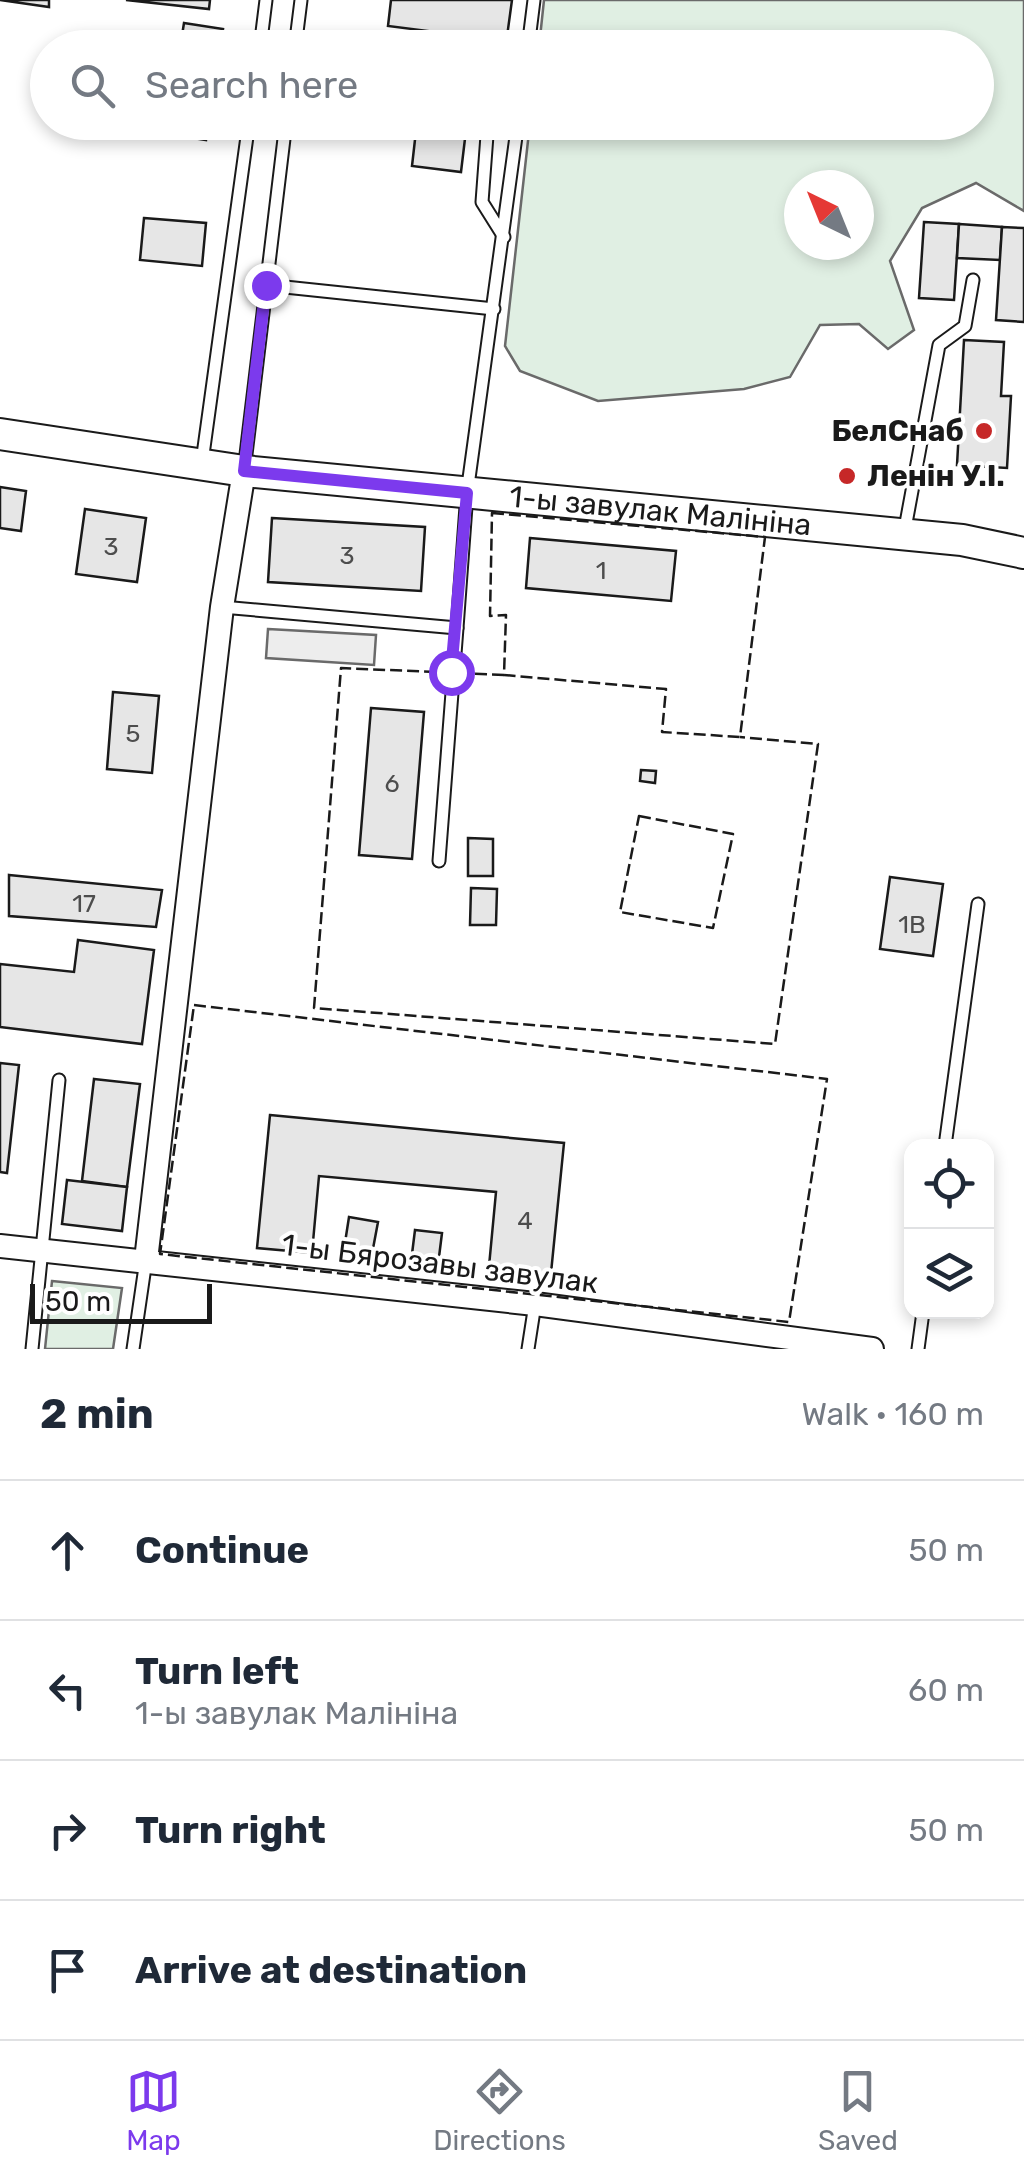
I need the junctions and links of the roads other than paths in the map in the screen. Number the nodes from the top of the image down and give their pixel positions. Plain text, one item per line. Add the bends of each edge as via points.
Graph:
1 (266, 0) edge
2 (301, 0) edge
3 (534, 0) edge
4 (262, 30) edge
5 (298, 30) edge
6 (530, 30) edge
7 (247, 140) edge
8 (284, 140) edge
9 (487, 140) edge
10 (516, 140) edge
11 (504, 236) junction
12 (973, 280) dead end
13 (266, 285) junction
14 (494, 308) junction
15 (0, 434) edge
16 (202, 462) junction
17 (244, 471) junction
18 (467, 493) junction
19 (904, 534) junction
20 (1024, 553) edge
21 (222, 607) junction
22 (457, 628) junction
23 (440, 861) dead end
24 (978, 904) dead end
25 (59, 1080) dead end
26 (946, 1139) edge
27 (0, 1246) edge
28 (41, 1251) junction
29 (146, 1260) junction
30 (534, 1304) junction
31 (922, 1319) edge
32 (32, 1349) edge
33 (133, 1349) edge
34 (528, 1349) edge
35 (872, 1349) edge
36 (918, 1349) edge

1 - 4 lane
2 - 5 lane
3 - 6 lane
7 - 16 lane
8 - 13 lane
9 - 11 lane via 482,202
10 - 11 lane
11 - 14 lane
12 - 19 lane via 965,326 939,345
13 - 14 lane
13 - 17 lane
14 - 18 lane
15 - 16 street, 1-ы завулак Малініна
16 - 17 street, 1-ы завулак Малініна
17 - 18 street, 1-ы завулак Малініна
17 - 21 street
18 - 19 street, 1-ы завулак Малініна
18 - 22 lane
19 - 20 street, 1-ы завулак Малініна
21 - 22 lane
21 - 29 street
22 - 23 lane
24 - 26 lane
25 - 28 lane
27 - 28 street, 1-ы Бярозавы завулак
28 - 29 street, 1-ы Бярозавы завулак
28 - 32 lane
29 - 30 street, 1-ы Бярозавы завулак
29 - 33 lane
30 - 34 lane
30 - 35 street, 1-ы Бярозавы завулак
31 - 36 lane

